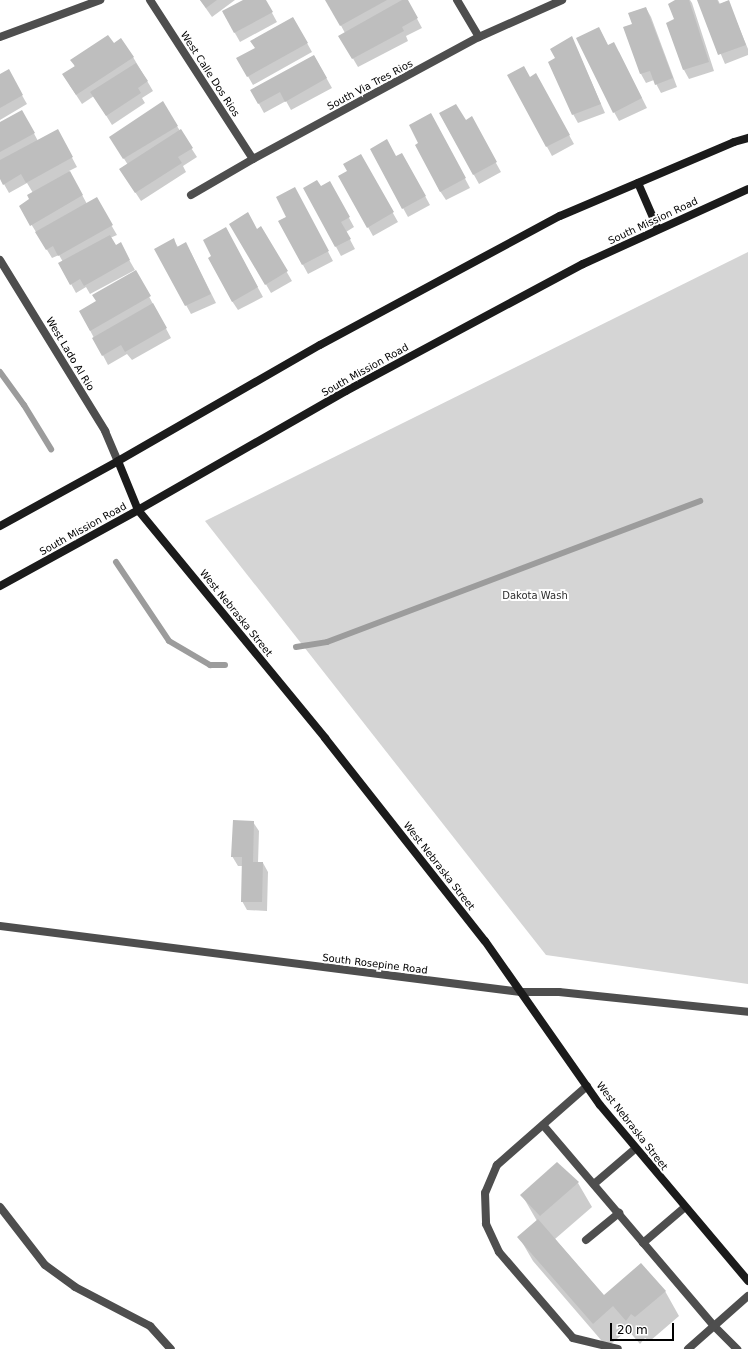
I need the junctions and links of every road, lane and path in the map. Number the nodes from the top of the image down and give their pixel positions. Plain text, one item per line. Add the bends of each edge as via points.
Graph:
1 (100, 0) edge
2 (150, 0) edge
3 (457, 0) edge
4 (562, 0) edge
5 (0, 37) edge
6 (479, 37) junction
7 (748, 138) edge
8 (253, 159) junction
9 (638, 183) junction
10 (748, 189) edge
11 (191, 195) dead end
12 (658, 229) junction
13 (0, 260) edge
14 (118, 461) junction
15 (138, 510) junction
16 (0, 526) edge
17 (0, 586) edge
18 (0, 926) edge
19 (521, 992) junction
20 (748, 1012) edge
21 (587, 1086) junction
22 (543, 1125) junction
23 (636, 1148) junction
24 (594, 1184) junction
25 (0, 1207) edge
26 (685, 1208) junction
27 (618, 1214) junction
28 (586, 1240) dead end
29 (643, 1243) junction
30 (748, 1282) edge
31 (748, 1296) edge
32 (714, 1326) junction
33 (171, 1349) edge
34 (618, 1349) edge
35 (688, 1349) edge
36 (738, 1349) edge

1 - 5 street
2 - 8 street, West Calle Dos Rios
3 - 6 street
4 - 6 street, South Via Tres Rios
6 - 8 street, South Via Tres Rios
7 - 9 main road
8 - 11 street, South Via Tres Rios
9 - 12 main road
9 - 14 main road via 539,227 320,345
10 - 12 main road, South Mission Road
12 - 15 main road, South Mission Road via 583,264 346,391
13 - 14 street, West Lado Al Rio via 105,431
14 - 15 main road, West Nebraska Street
14 - 16 main road
15 - 17 main road, South Mission Road
15 - 19 main road, West Nebraska Street via 325,738 485,941
18 - 19 street, South Rosepine Road
19 - 20 street, South Rosepine Road via 559,992
19 - 21 main road, West Nebraska Street
21 - 22 street
21 - 23 main road, West Nebraska Street
22 - 24 street
22 - 34 street via 497,1165 484,1193 486,1224 499,1252 573,1338
23 - 24 street
23 - 26 main road, West Nebraska Street
24 - 27 street
25 - 33 street via 45,1265 75,1287 150,1326
26 - 29 street
26 - 30 main road, West Nebraska Street
27 - 28 street
27 - 29 street
29 - 32 street
31 - 32 street
32 - 35 street
32 - 36 street

